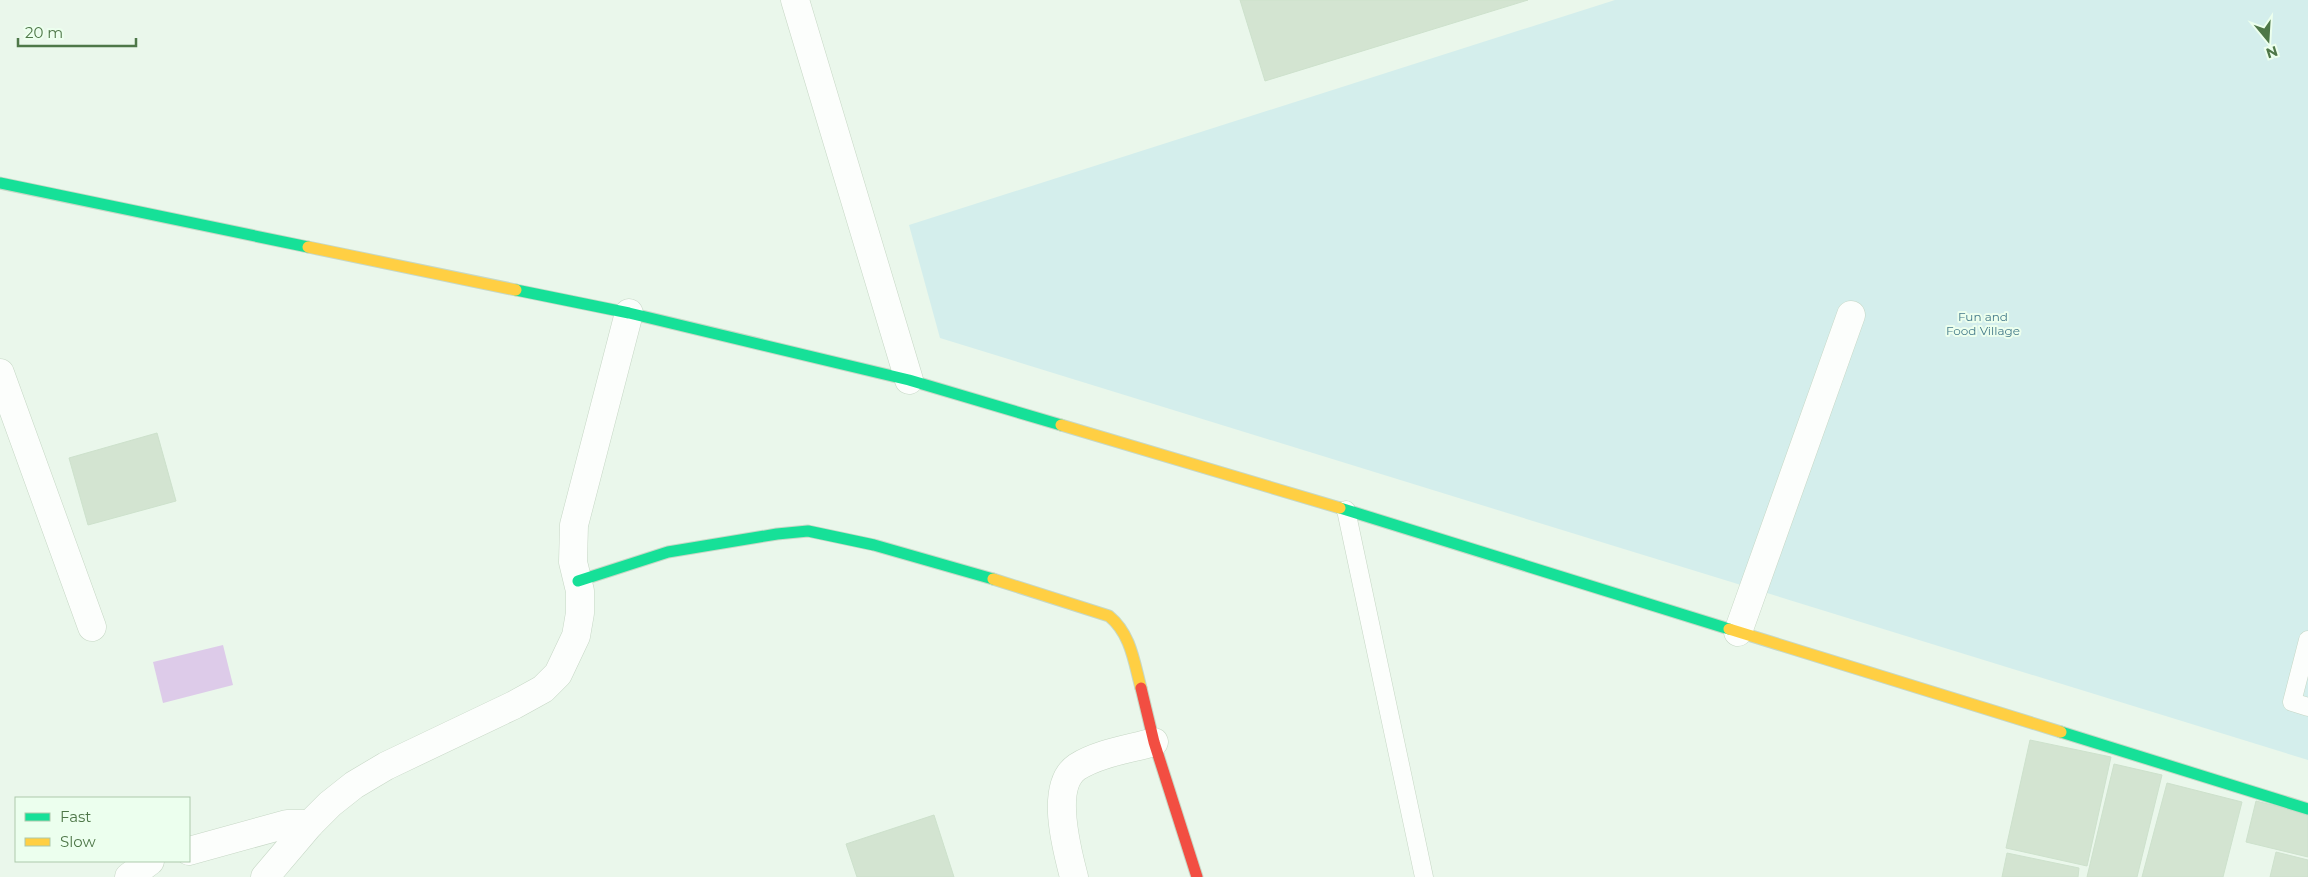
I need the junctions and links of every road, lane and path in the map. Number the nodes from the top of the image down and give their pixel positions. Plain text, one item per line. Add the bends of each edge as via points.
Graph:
1 (795, 0) edge
2 (0, 183) edge
3 (629, 313) junction
4 (1851, 315) dead end
5 (0, 373) edge
6 (909, 380) junction
7 (1346, 510) junction
8 (578, 582) junction
9 (92, 627) dead end
10 (1738, 632) junction
11 (2308, 640) edge
12 (2308, 707) edge
13 (1154, 742) junction
14 (2308, 809) edge
15 (310, 824) junction
16 (190, 851) edge
17 (149, 862) edge
18 (129, 877) edge
19 (265, 877) edge
20 (1074, 877) edge
21 (1197, 877) edge
22 (1424, 877) edge

1 - 6 street
2 - 3 street
3 - 6 street
3 - 8 street via 574,525 573,562
4 - 10 street
5 - 9 street
6 - 7 street
7 - 10 street
7 - 22 lane
8 - 13 street via 668,552 777,534 808,531 892,550 1109,616 1120,625 1130,645
8 - 15 street via 580,613 576,636 558,674 543,689 386,766 354,785
10 - 14 street
11 - 12 lane via 2292,702
13 - 20 street via 1095,760 1076,768 1067,778 1061,803
13 - 21 street
15 - 16 street via 287,824
15 - 19 street
17 - 18 street

